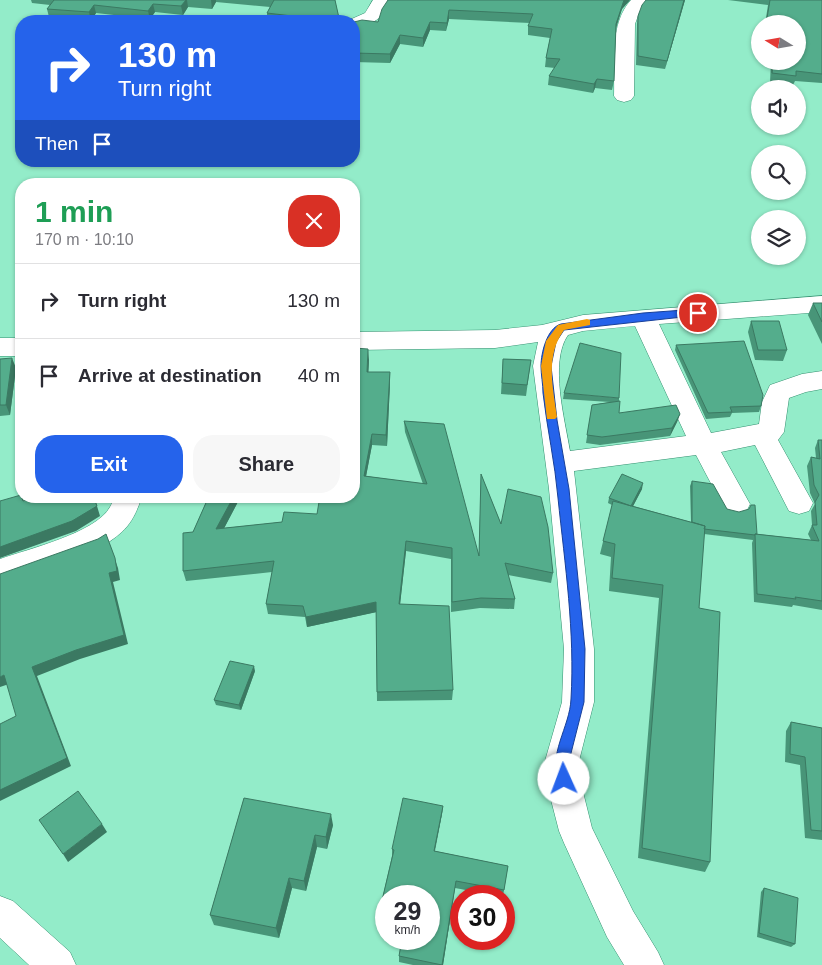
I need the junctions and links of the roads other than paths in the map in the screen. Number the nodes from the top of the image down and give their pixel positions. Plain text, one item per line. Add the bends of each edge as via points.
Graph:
1 (382, 0) edge
2 (641, 0) edge
3 (360, 22) edge
4 (624, 96) dead end
5 (822, 304) edge
6 (643, 317) junction
7 (561, 327) junction
8 (360, 341) edge
9 (0, 347) edge
10 (15, 348) edge
11 (822, 380) edge
12 (762, 434) junction
13 (703, 443) junction
14 (560, 463) junction
15 (126, 503) edge
16 (799, 503) dead end
17 (736, 504) dead end
18 (0, 571) edge
19 (0, 914) edge
20 (57, 965) edge
21 (645, 965) edge

1 - 3 street via 377,12
2 - 4 street via 631,11 626,24
5 - 6 street
6 - 7 street
6 - 13 street
7 - 8 street via 542,333 495,339
7 - 14 street via 551,341 546,366
9 - 10 street
11 - 12 street via 779,392 773,404 771,432
12 - 13 street
12 - 16 street
13 - 14 street
13 - 17 street
14 - 21 street via 579,649 578,702 562,761 567,796 576,831 620,924
15 - 18 street via 122,514 92,539
19 - 20 street

